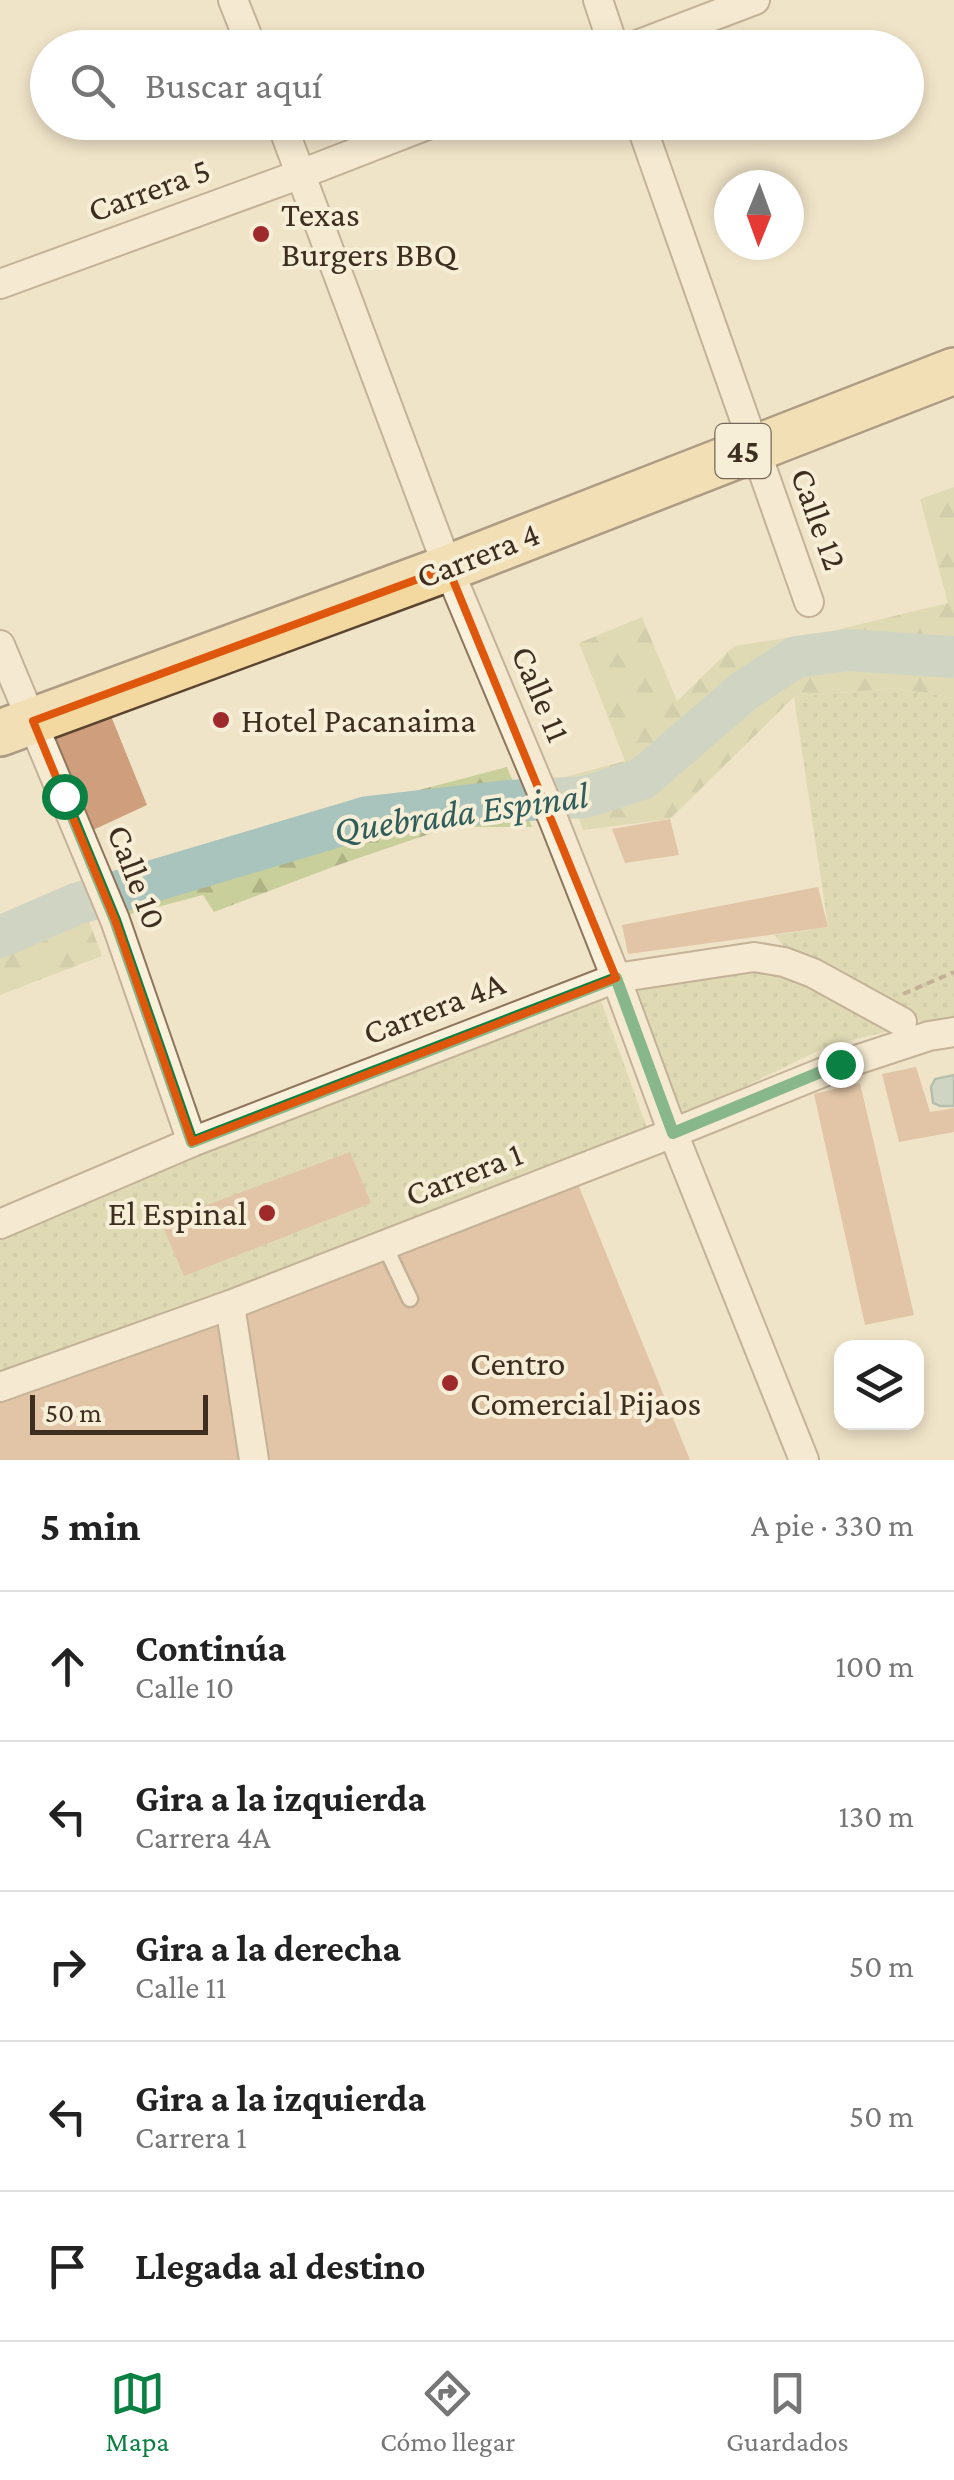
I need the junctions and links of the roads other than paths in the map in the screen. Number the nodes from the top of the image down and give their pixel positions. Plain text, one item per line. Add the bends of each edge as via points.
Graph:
1 (233, 0) edge
2 (598, 0) edge
3 (754, 0) edge
4 (245, 30) edge
5 (608, 30) edge
6 (675, 30) edge
7 (288, 140) edge
8 (388, 140) edge
9 (646, 140) edge
10 (301, 174) junction
11 (0, 284) edge
12 (954, 370) edge
13 (754, 447) junction
14 (448, 568) junction
15 (809, 602) dead end
16 (0, 644) edge
17 (16, 727) edge
18 (616, 978) junction
19 (902, 1022) dead end
20 (954, 1032) edge
21 (673, 1133) junction
22 (192, 1142) junction
23 (0, 1224) edge
24 (384, 1244) junction
25 (410, 1299) dead end
26 (230, 1306) junction
27 (0, 1387) edge
28 (254, 1460) edge
29 (804, 1460) edge

1 - 4 street
2 - 5 street
3 - 6 street
7 - 10 street, Calle 11
8 - 10 street, Carrera 5
9 - 13 street, Calle 12
10 - 11 street, Carrera 5
10 - 14 street, Calle 11
12 - 13 main road, Carrera 4 / 45
13 - 14 main road, Carrera 4 / 45
13 - 15 street, Calle 12
14 - 17 main road, Carrera 4 / 45
14 - 18 street, Calle 11
16 - 17 street, Calle 10
17 - 22 street, Calle 10 via 100,882
18 - 19 street, Carrera 4A via 754,957 813,973
18 - 21 street, Calle 11
18 - 22 street, Carrera 4A
20 - 21 street, Carrera 1 via 840,1064
21 - 24 street, Carrera 1
21 - 29 street, Calle 11
22 - 23 street, Carrera 4A
24 - 25 lane
24 - 26 street, Carrera 1
26 - 27 street, Carrera 1
26 - 28 street

